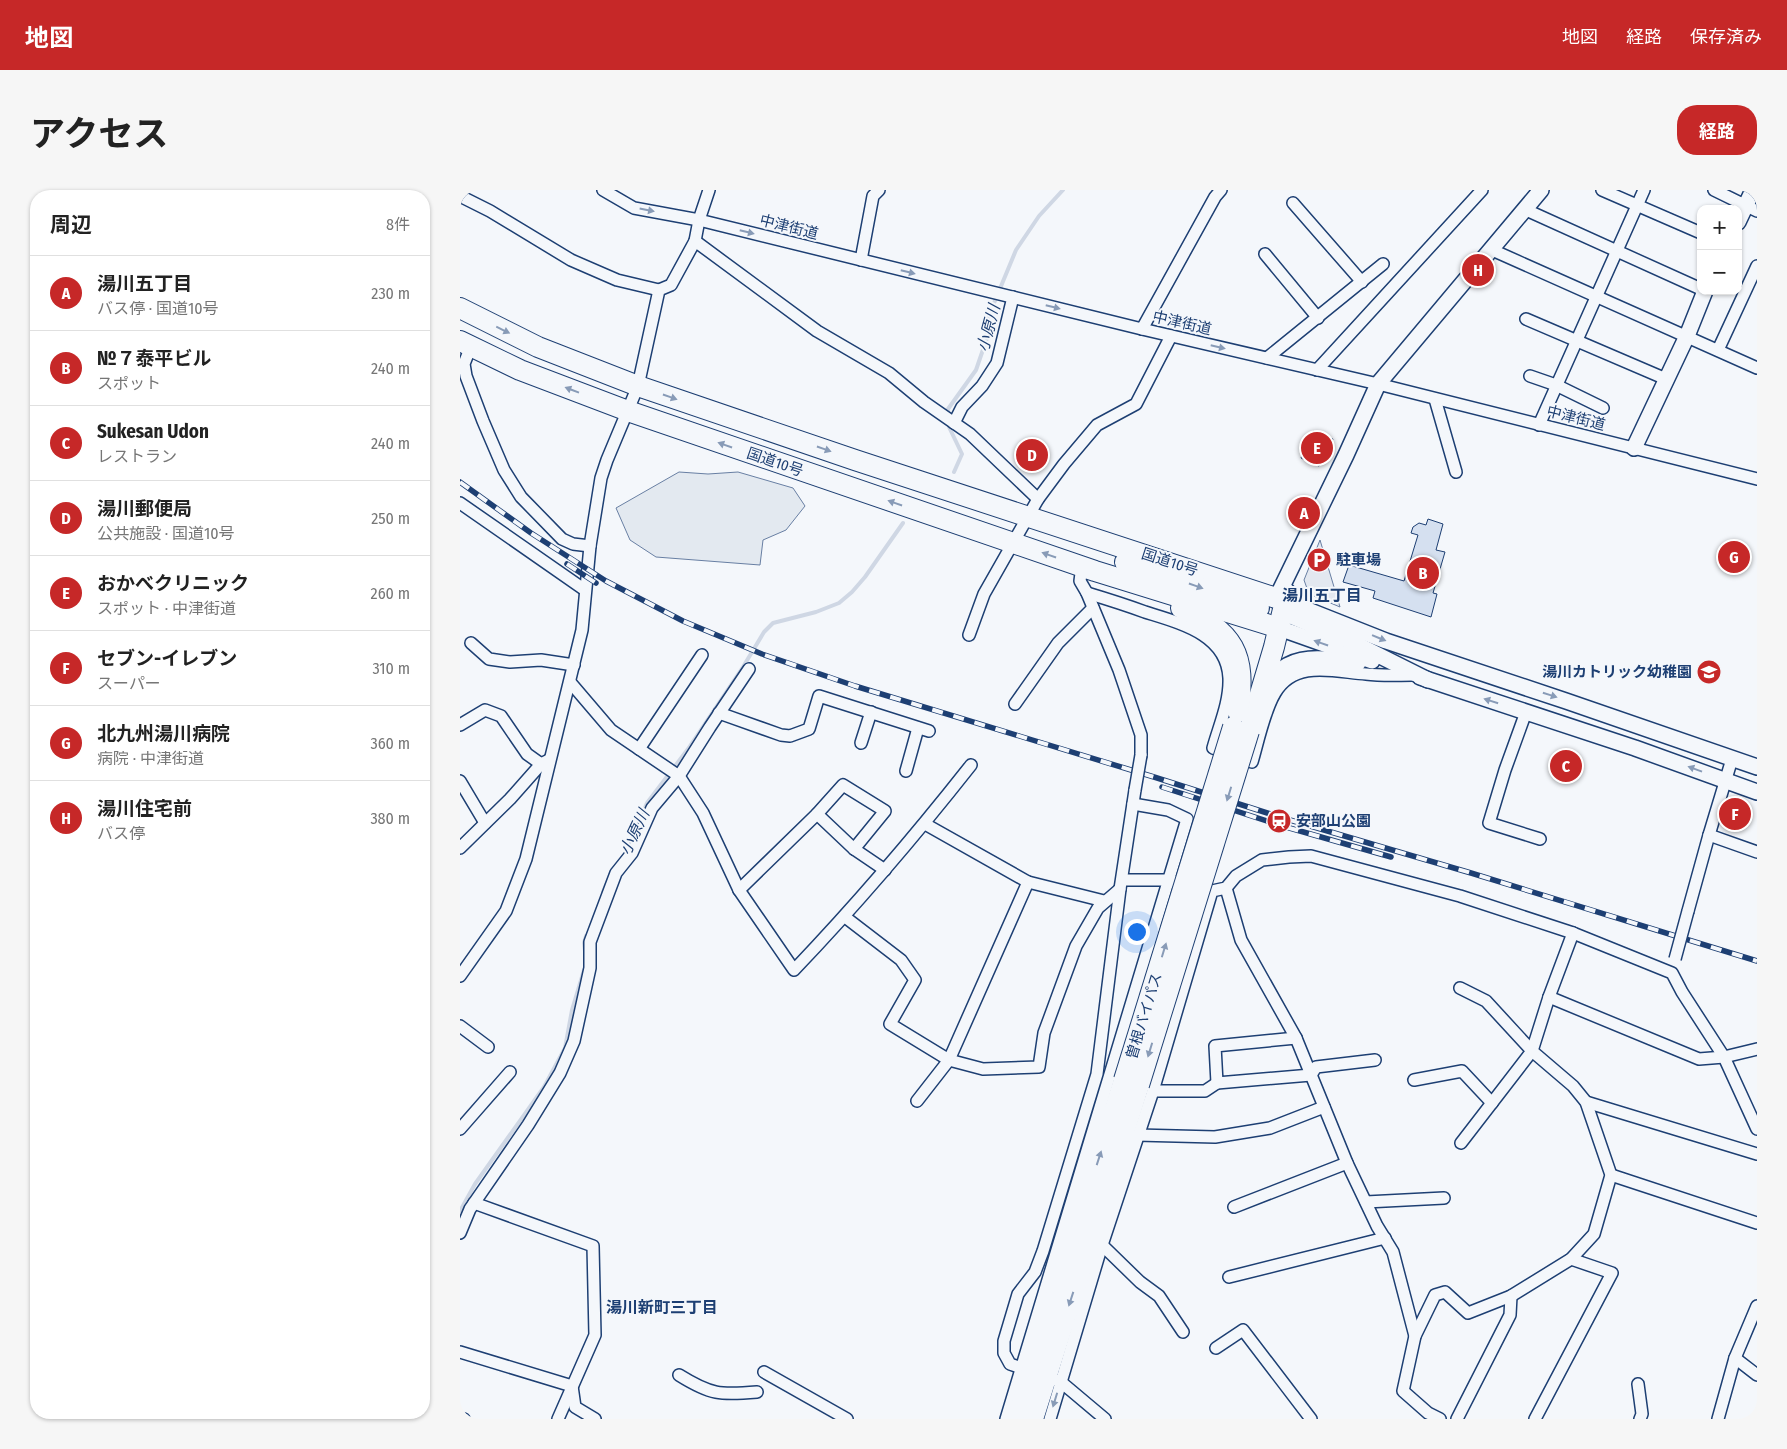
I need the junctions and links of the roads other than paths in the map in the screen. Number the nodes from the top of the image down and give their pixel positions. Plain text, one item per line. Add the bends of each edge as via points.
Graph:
1 (603, 190) edge
2 (709, 190) edge
3 (879, 190) edge
4 (1221, 190) edge
5 (1541, 190) edge
6 (1602, 190) edge
7 (1644, 190) edge
8 (1714, 190) edge
9 (1753, 190) edge
10 (1475, 192) edge
11 (460, 196) edge
12 (1293, 203) dead end
13 (1637, 205) junction
14 (1752, 208) edge
15 (1524, 209) junction
16 (1742, 218) edge
17 (699, 220) junction
18 (1697, 231) edge
19 (695, 241) junction
20 (1490, 249) junction
21 (1616, 251) junction
22 (1265, 254) dead end
23 (861, 260) junction
24 (1384, 264) dead end
25 (1757, 266) edge
26 (1362, 282) junction
27 (1697, 287) edge
28 (659, 290) junction
29 (1703, 295) edge
30 (1009, 296) junction
31 (1596, 296) junction
32 (460, 308) edge
33 (1318, 318) junction
34 (1526, 319) dead end
35 (1142, 329) junction
36 (1170, 336) junction
37 (1686, 336) junction
38 (1576, 340) junction
39 (465, 343) edge
40 (1718, 350) junction
41 (1267, 358) junction
42 (1757, 368) edge
43 (1317, 370) junction
44 (1530, 376) dead end
45 (1666, 379) junction
46 (1378, 384) junction
47 (1556, 385) junction
48 (638, 386) junction
49 (1435, 399) junction
50 (1603, 408) dead end
51 (628, 411) junction
52 (954, 423) junction
53 (1539, 424) junction
54 (1634, 448) junction
55 (1456, 472) dead end
56 (1757, 479) edge
57 (460, 503) edge
58 (1025, 521) junction
59 (590, 546) junction
60 (1089, 569) junction
61 (585, 590) junction
62 (1087, 593) junction
63 (1093, 608) junction
64 (1277, 612) junction
65 (969, 634) dead end
66 (471, 643) dead end
67 (702, 655) dead end
68 (574, 665) junction
69 (1389, 666) junction
70 (749, 669) dead end
71 (1412, 675) junction
72 (1428, 680) junction
73 (570, 682) junction
74 (1015, 704) dead end
75 (871, 712) junction
76 (1526, 712) junction
77 (719, 713) junction
78 (1243, 721) junction
79 (460, 725) edge
80 (861, 743) dead end
81 (639, 749) junction
82 (1732, 758) junction
83 (545, 762) junction
84 (971, 765) dead end
85 (1757, 767) edge
86 (906, 771) dead end
87 (679, 776) junction
88 (1724, 780) junction
89 (460, 782) edge
90 (1757, 792) edge
91 (1133, 804) junction
92 (816, 814) junction
93 (485, 823) junction
94 (925, 824) junction
95 (1709, 835) junction
96 (1540, 839) dead end
97 (460, 848) edge
98 (854, 849) junction
99 (1757, 852) edge
100 (885, 870) junction
101 (1169, 880) junction
102 (1028, 882) junction
103 (1121, 884) junction
104 (1226, 888) junction
105 (739, 890) junction
106 (1212, 891) junction
107 (1104, 901) junction
108 (845, 916) junction
109 (1573, 934) junction
110 (462, 971) edge
111 (1672, 973) junction
112 (1460, 988) dead end
113 (1549, 997) junction
114 (460, 1026) edge
115 (1296, 1038) junction
116 (488, 1047) dead end
117 (1757, 1049) edge
118 (1532, 1051) junction
119 (1724, 1057) junction
120 (949, 1060) junction
121 (1375, 1060) dead end
122 (510, 1072) dead end
123 (1311, 1075) junction
124 (1414, 1080) dead end
125 (1217, 1084) junction
126 (1139, 1086) junction
127 (917, 1100) dead end
128 (1586, 1102) junction
129 (1492, 1103) junction
130 (1324, 1107) junction
131 (1757, 1128) edge
132 (460, 1129) edge
133 (1138, 1135) junction
134 (1462, 1143) dead end
135 (1757, 1154) edge
136 (1347, 1163) junction
137 (1611, 1175) junction
138 (1444, 1198) dead end
139 (1366, 1202) junction
140 (474, 1203) junction
141 (1234, 1207) dead end
142 (1757, 1223) edge
143 (460, 1233) edge
144 (1385, 1238) junction
145 (1102, 1245) junction
146 (1571, 1259) junction
147 (1229, 1276) dead end
148 (1511, 1296) junction
149 (1757, 1306) edge
150 (1183, 1332) dead end
151 (1415, 1336) junction
152 (1216, 1348) dead end
153 (460, 1352) edge
154 (1735, 1358) junction
155 (764, 1372) dead end
156 (679, 1375) dead end
157 (1040, 1375) junction
158 (1757, 1375) edge
159 (1638, 1384) dead end
160 (572, 1386) junction
161 (757, 1392) dead end
162 (460, 1418) edge
163 (464, 1419) edge
164 (558, 1419) edge
165 (595, 1419) edge
166 (847, 1419) edge
167 (1006, 1419) edge
168 (1017, 1419) edge
169 (1034, 1419) edge
170 (1050, 1419) edge
171 (1104, 1419) edge
172 (1311, 1419) edge
173 (1440, 1419) edge
174 (1457, 1419) edge
175 (1535, 1419) edge
176 (1640, 1419) edge
177 (1718, 1419) edge

1 -> 17 street, 中津街道 via 634,208
2 - 17 street
3 - 23 street via 873,196
4 - 35 street
5 - 15 street
6 - 13 street
7 - 13 street
8 - 14 street
9 - 14 street
10 - 43 street
11 - 28 street via 571,260 618,280
12 - 26 street
13 - 18 street
13 - 21 street
14 - 16 street
15 - 20 street
15 - 21 street
17 - 19 street
17 -> 23 street, 中津街道
19 - 28 street via 672,285
19 - 52 street via 817,331 890,373
20 - 31 street
20 - 46 street
21 - 27 street
21 - 31 street
22 - 33 street
23 -> 30 street, 中津街道
24 - 26 street
25 - 40 street
26 - 33 street
28 - 48 street
29 - 37 street
30 -> 35 street, 中津街道
30 - 52 street via 997,363
31 - 37 street
31 - 38 street
32 -> 48 highway, 国道10号 via 538,347
33 - 41 street
34 - 38 street
35 - 36 street, 中津街道
36 -> 41 street, 中津街道
36 - 58 street via 1136,404 1097,425 1064,464
37 - 40 street
37 - 45 street
38 - 45 street
38 - 47 street
51 -> 39 highway, 国道10号 via 520,370
39 - 59 street via 466,376 504,470 521,497 562,539
40 - 42 street
41 - 43 street, 中津街道
43 - 46 street, 中津街道
44 - 47 street
45 - 54 street
46 - 49 street, 中津街道
46 - 64 street via 1290,572
47 - 50 street
47 - 53 street
48 - 51 street
48 -> 58 highway, 国道10号
49 - 53 street, 中津街道
49 - 55 street
58 -> 51 highway, 国道10号
51 - 59 street via 601,478
52 - 58 street via 970,434
53 - 54 street, 中津街道
54 - 56 street, 中津街道
57 - 61 street
60 -> 58 highway, 国道10号
58 -> 64 highway, 国道10号
58 - 65 street via 984,594
59 - 61 street
60 - 62 street via 1080,581
60 - 64 highway
60 - 78 highway via 1196,614 1225,635 1242,676
61 - 68 street via 582,630
62 - 63 street
62 - 71 street via 1180,623 1211,641 1225,660 1229,678 1227,702 1213,748 1252,762 1274,693 1289,677 1318,669
63 - 74 street via 1058,643
63 - 91 street, bridge via 1141,735
69 -> 64 street
64 - 72 street via 1348,640
64 - 78 highway, 曽根バイパス via 1249,682
64 -> 82 street via 1386,641
66 - 68 street via 488,658
67 - 81 street
68 - 73 street
69 - 71 street
69 - 78 street via 1322,658 1296,661 1272,680
70 - 77 street
71 - 72 street
76 -> 72 street
73 - 81 street via 611,730
73 - 83 street
75 - 77 street via 819,696 809,729 790,736
75 - 80 street
75 - 86 street via 923,730
88 -> 76 street
76 - 96 street via 1489,823
77 - 87 street
78 - 126 highway, 曽根バイパス, bridge
79 - 83 street via 485,710 501,716 527,754
81 - 87 street
82 - 85 street
82 - 88 street
83 - 93 street
83 - 110 street via 526,859 506,911
84 - 94 street
87 - 105 street via 703,813
87 - 140 street via 652,808 632,853 616,873 604,901 590,942 590,968 574,1041 560,1073
88 - 90 street
88 - 95 street
89 - 93 street
91 - 101 street via 1168,810 1187,819
91 - 103 street
92 - 98 street
92 - 98 street via 843,784 885,811
92 - 105 street
93 - 97 street
94 - 100 street
94 - 102 street
95 - 99 street
95 - 111 street, bridge
98 - 100 street
100 - 108 street
101 - 103 street
101 - 106 street
101 - 157 street
102 - 107 street
102 - 120 street
103 - 107 street
103 - 157 street via 1097,1074 1043,1251 1035,1272 1018,1294 1004,1341 1004,1353 1010,1364
104 - 106 street
104 - 109 street via 1236,876 1262,860 1311,856 1460,896
104 - 115 street via 1242,940
105 - 108 street via 794,970
106 - 126 street
107 - 120 street via 1076,946 1044,1033 1039,1067 983,1069
108 - 120 street via 901,960 915,980 890,1024
109 - 111 street
109 - 113 street
111 - 119 street
112 - 118 street via 1486,1001
113 - 118 street
113 - 119 street via 1699,1059
114 - 116 street
115 - 123 street
115 - 125 street via 1215,1046
117 - 119 street
118 - 128 street via 1573,1086
118 - 129 street
119 - 131 street
120 - 127 street
121 - 123 street via 1316,1067
122 - 132 street
123 - 125 street
123 - 130 street
124 - 129 street via 1462,1071
125 - 126 street via 1205,1091
126 - 133 street
126 - 157 highway, 曽根バイパス
128 - 135 street
128 - 137 street
129 - 134 street
130 - 133 street via 1270,1128 1215,1137
130 - 136 street
133 - 145 street
136 - 139 street
136 - 141 street
137 - 142 street
137 - 146 street via 1594,1234
138 - 139 street
139 - 144 street
140 - 143 street
140 - 160 street via 592,1246 594,1335
144 - 147 street
144 - 151 street via 1393,1252
145 - 150 street via 1159,1296
145 - 157 street
146 - 148 street
146 - 175 street via 1612,1273
148 - 151 street via 1468,1313 1445,1292 1435,1295
148 - 174 street via 1510,1315
149 - 154 street
151 - 173 street via 1403,1392
152 - 172 street via 1243,1330
153 - 160 street
154 - 158 street
154 - 177 street
155 - 166 street
156 - 161 street via 701,1389 726,1395
157 - 167 street
157 - 168 highway, 曽根バイパス
157 - 169 highway, 曽根バイパス
157 -> 170 street
157 - 171 street
159 - 176 street
160 - 164 street
160 - 165 street via 575,1407
162 - 163 street

